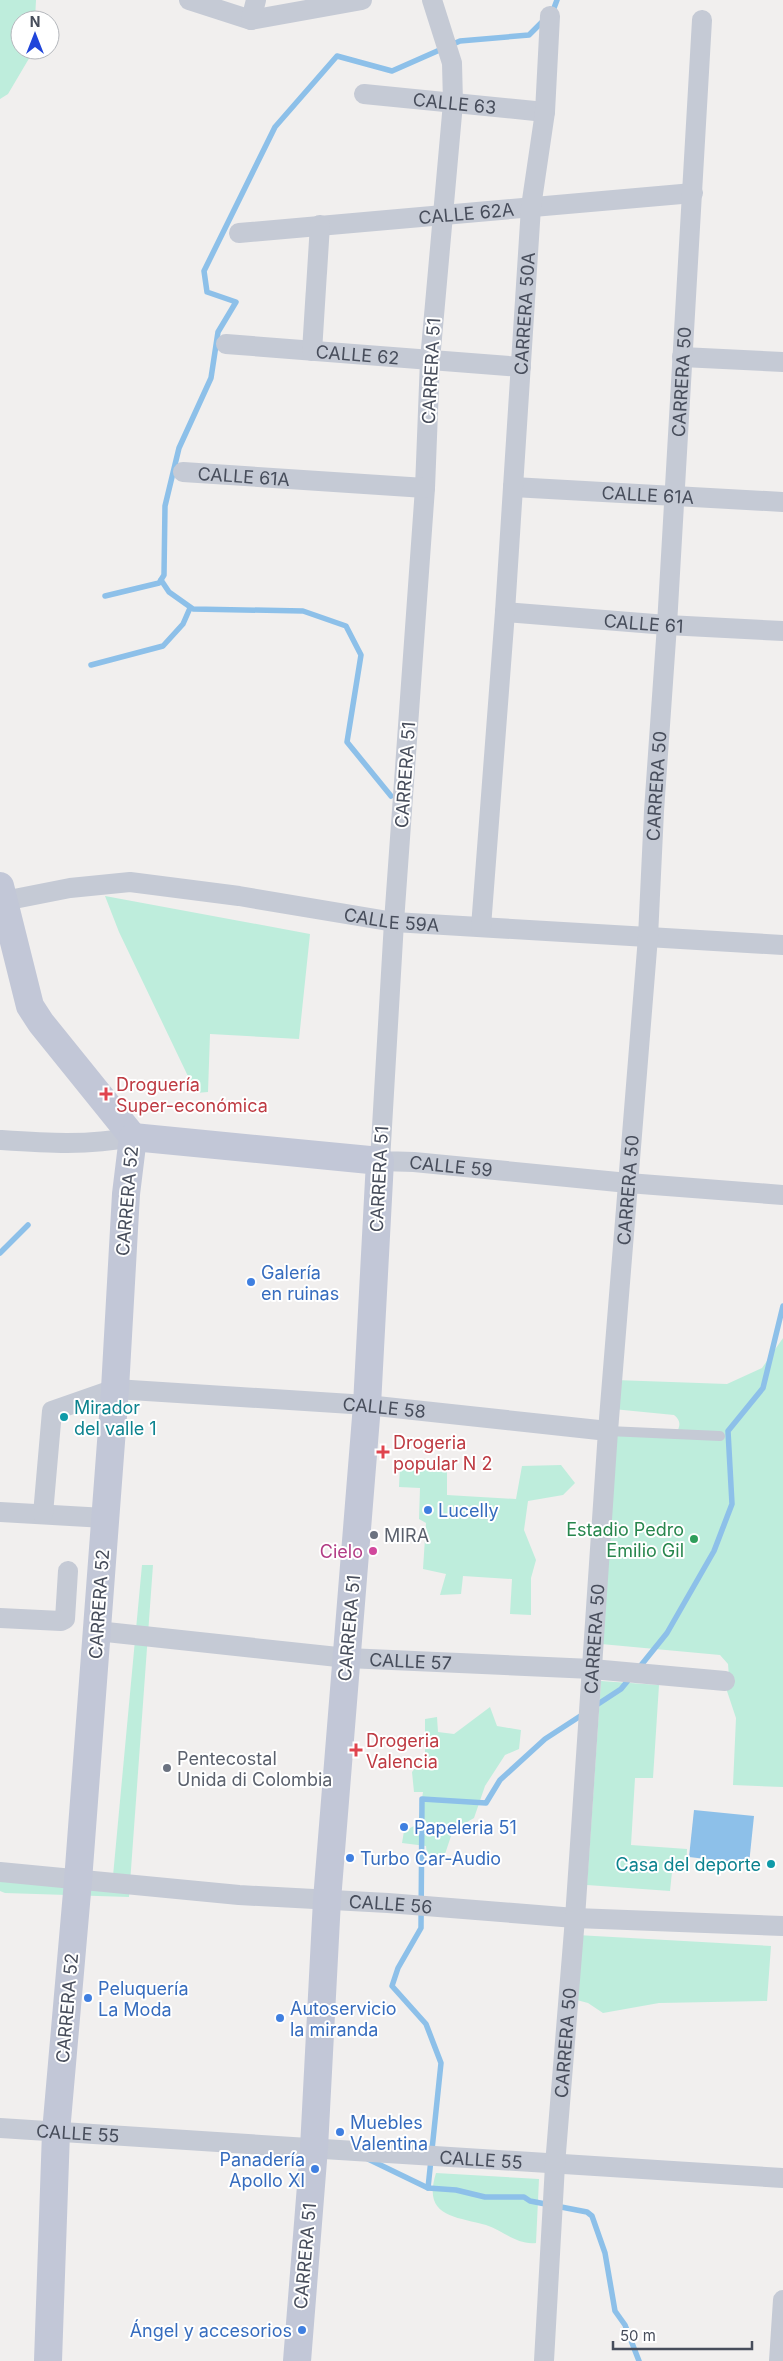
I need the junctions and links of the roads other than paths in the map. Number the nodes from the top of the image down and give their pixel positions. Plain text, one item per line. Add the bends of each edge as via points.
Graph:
1 (256, 0) edge
2 (362, 0) edge
3 (432, 0) edge
4 (194, 1) edge
5 (550, 16) dead end
6 (251, 20) junction
7 (702, 20) dead end
8 (364, 94) dead end
9 (453, 103) junction
10 (544, 112) junction
11 (693, 193) junction
12 (531, 207) junction
13 (444, 214) junction
14 (320, 225) junction
15 (238, 232) dead end
16 (226, 344) dead end
17 (312, 351) junction
18 (682, 357) junction
19 (430, 360) junction
20 (783, 362) edge
21 (520, 368) junction
22 (183, 472) dead end
23 (513, 487) junction
24 (425, 488) junction
25 (674, 496) junction
26 (783, 502) edge
27 (505, 612) junction
28 (667, 625) junction
29 (783, 631) edge
30 (2, 894) edge
31 (394, 922) junction
32 (481, 927) junction
33 (648, 937) junction
34 (783, 945) edge
35 (133, 1137) junction
36 (0, 1140) edge
37 (380, 1161) junction
38 (628, 1183) junction
39 (783, 1195) edge
40 (115, 1389) junction
41 (367, 1405) junction
42 (608, 1431) junction
43 (720, 1436) dead end
44 (0, 1512) edge
45 (43, 1514) junction
46 (105, 1518) junction
47 (68, 1571) dead end
48 (0, 1618) edge
49 (97, 1631) junction
50 (347, 1658) junction
51 (592, 1668) junction
52 (725, 1681) dead end
53 (0, 1872) edge
54 (78, 1881) junction
55 (327, 1900) junction
56 (575, 1918) junction
57 (783, 1926) edge
58 (0, 2128) edge
59 (56, 2132) junction
60 (314, 2148) junction
61 (555, 2165) junction
62 (783, 2178) edge
63 (783, 2300) edge
64 (48, 2361) edge
65 (297, 2361) edge
66 (544, 2361) edge
67 (779, 2361) edge

1 - 6 street
2 - 6 street
3 - 9 street, CARRERA 51 via 452,63
4 - 6 street
5 - 10 street, CARRERA 50A
7 - 11 street, CARRERA 50
8 - 9 street, CALLE 63
9 - 10 street, CALLE 63
9 - 13 street, CARRERA 51
10 - 12 street, CARRERA 50A
11 - 12 street, CALLE 62A
11 - 18 street, CARRERA 50
12 - 13 street, CALLE 62A
12 - 21 street, CARRERA 50A
13 - 14 street, CALLE 62A
13 - 19 street, CARRERA 51
14 - 15 street, CALLE 62A
14 - 17 street
16 - 17 street, CALLE 62
17 - 19 street, CALLE 62
18 - 20 street
18 - 25 street, CARRERA 50
19 - 21 street, CALLE 62
19 - 24 street, CARRERA 51
21 - 23 street, CARRERA 50A
22 - 24 street, CALLE 61A
23 - 25 street, CALLE 61A
23 - 27 street, CARRERA 50A
24 - 31 street, CARRERA 51
25 - 26 street, CALLE 61A
25 - 28 street, CARRERA 50
27 - 28 street, CALLE 61
27 - 32 street, CARRERA 50A
28 - 29 street, CALLE 61
28 - 33 street, CARRERA 50
30 - 31 street, CALLE 59A via 130,882
30 - 35 main road, CARRERA 52 via 30,1006
31 - 32 street, CALLE 59A
31 - 37 street, CARRERA 51
32 - 33 street, CALLE 59A
33 - 34 street, CALLE 59A
33 - 38 street, CARRERA 50
35 - 36 street, CALLE 59 via 77,1144
35 - 37 main road, CALLE 59
35 - 40 main road, CARRERA 52 via 126,1194
37 - 38 street, CALLE 59
37 - 41 main road, CARRERA 51
38 - 39 street, CALLE 59
38 - 42 street, CARRERA 50
40 - 41 street, CALLE 58
40 - 45 street, CALLE 58 via 52,1411
40 - 46 main road, CARRERA 52
41 - 42 street, CALLE 58
41 - 50 main road, CARRERA 51
42 - 43 lane, CALLE 58
42 - 51 street, CARRERA 50
44 - 45 street
45 - 46 street
46 - 49 main road, CARRERA 52
47 - 48 street via 65,1618 61,1621
49 - 50 street, CALLE 57
49 - 54 main road, CARRERA 52
50 - 51 street, CALLE 57
50 - 55 main road, CARRERA 51
51 - 52 street, CALLE 57
51 - 56 street, CARRERA 50
53 - 54 street, CALLE 56
54 - 55 street, CALLE 56
54 - 59 main road, CARRERA 52
55 - 56 street, CALLE 56
55 - 60 main road, CARRERA 51
56 - 57 street, CALLE 56
56 - 61 street, CARRERA 50
58 - 59 street, CALLE 55
59 - 60 street, CALLE 55
59 - 64 main road, CARRERA 52
60 - 61 street, CALLE 55
60 - 65 main road, CARRERA 51
61 - 62 street, CALLE 55
61 - 66 street, CARRERA 50
63 - 67 street

